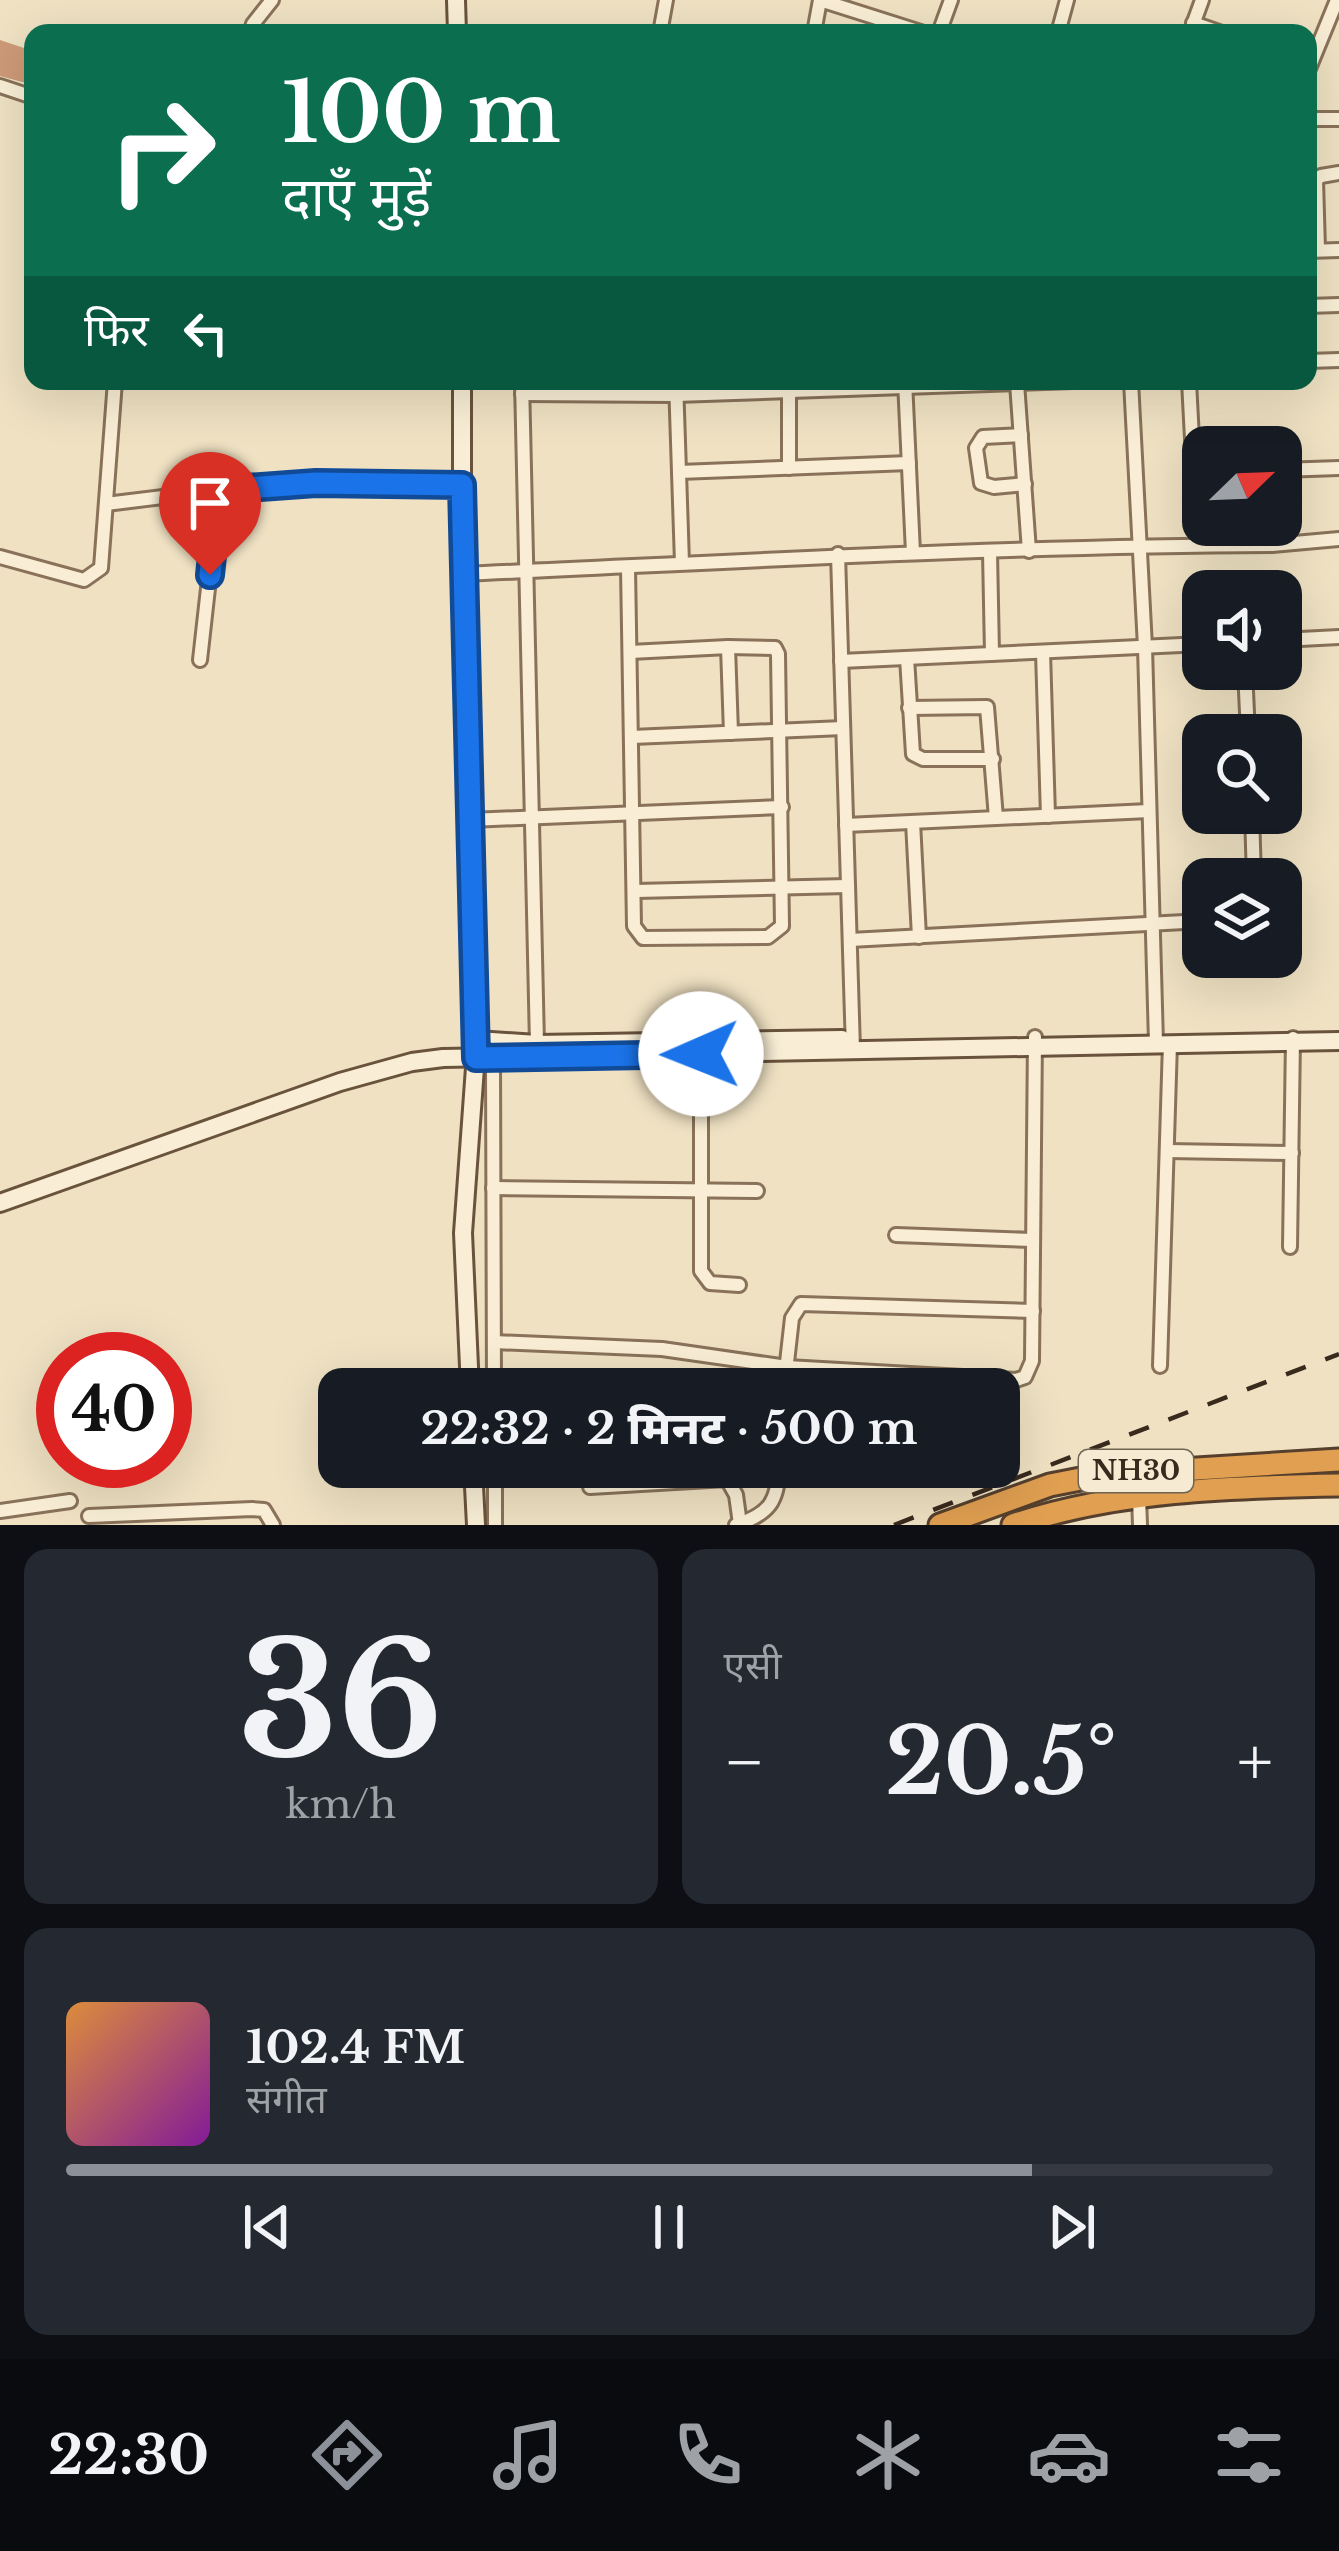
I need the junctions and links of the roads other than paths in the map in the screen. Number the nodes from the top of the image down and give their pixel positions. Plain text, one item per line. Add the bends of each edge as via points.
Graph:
1 (272, 0) edge
2 (1337, 0) edge
3 (253, 24) edge
4 (816, 24) edge
5 (896, 24) edge
6 (1317, 47) edge
7 (114, 390) edge
8 (462, 390) edge
9 (522, 390) edge
10 (676, 390) edge
11 (770, 390) edge
12 (818, 390) edge
13 (905, 390) edge
14 (1018, 390) edge
15 (1131, 390) edge
16 (1189, 390) edge
17 (789, 392) junction
18 (1191, 426) edge
19 (1021, 435) junction
20 (909, 463) junction
21 (789, 468) junction
22 (1339, 468) edge
23 (1302, 469) edge
24 (679, 472) junction
25 (1024, 484) junction
26 (462, 485) junction
27 (219, 490) junction
28 (106, 504) junction
29 (1339, 539) edge
30 (1137, 545) junction
31 (1029, 551) junction
32 (990, 552) junction
33 (913, 553) junction
34 (838, 554) junction
35 (0, 557) edge
36 (682, 563) junction
37 (628, 568) junction
38 (525, 571) junction
39 (463, 574) junction
40 (1339, 637) edge
41 (1302, 639) edge
42 (1182, 645) edge
43 (728, 647) junction
44 (1145, 647) junction
45 (630, 652) junction
46 (1042, 652) junction
47 (992, 654) junction
48 (907, 658) junction
49 (200, 660) dead end
50 (841, 661) junction
51 (909, 708) junction
52 (843, 728) junction
53 (780, 730) junction
54 (731, 733) junction
55 (632, 737) junction
56 (993, 759) junction
57 (782, 807) junction
58 (633, 812) junction
59 (1150, 812) junction
60 (531, 815) junction
61 (1048, 816) junction
62 (996, 818) junction
63 (470, 820) junction
64 (913, 822) junction
65 (846, 825) junction
66 (848, 886) junction
67 (784, 888) junction
68 (636, 891) junction
69 (1182, 922) edge
70 (1153, 925) junction
71 (919, 937) junction
72 (850, 940) junction
73 (1339, 1037) edge
74 (1293, 1038) junction
75 (1161, 1039) junction
76 (1034, 1042) junction
77 (538, 1044) junction
78 (852, 1045) junction
79 (701, 1048) junction
80 (482, 1053) junction
81 (1167, 1151) junction
82 (1292, 1153) junction
83 (493, 1189) junction
84 (702, 1191) junction
85 (757, 1191) dead end
86 (0, 1203) edge
87 (896, 1235) dead end
88 (1033, 1240) junction
89 (1290, 1247) dead end
90 (739, 1286) dead end
91 (1033, 1311) junction
92 (494, 1342) junction
93 (1160, 1366) dead end
94 (787, 1367) junction
95 (469, 1368) edge
96 (494, 1368) edge
97 (798, 1368) edge
98 (1020, 1377) edge
99 (1339, 1460) edge
100 (1339, 1485) edge
101 (474, 1488) edge
102 (495, 1488) edge
103 (733, 1488) edge
104 (776, 1488) edge
105 (1139, 1498) junction
106 (70, 1501) dead end
107 (0, 1511) edge
108 (89, 1516) dead end
109 (738, 1524) edge
110 (4, 1525) edge
111 (272, 1525) edge
112 (476, 1525) edge
113 (495, 1525) edge
114 (940, 1525) edge
115 (1013, 1525) edge
116 (1140, 1525) edge

1 - 3 street
2 - 6 street
4 - 5 street via 820,0
7 - 28 street
8 - 26 street
9 - 38 street
10 - 24 street
11 - 17 street
12 - 17 street
13 - 20 street
14 - 19 street
15 - 30 street
16 - 18 street
17 - 21 street
19 - 25 street
19 - 25 street via 983,437 976,448 981,483
20 - 21 street
20 - 33 street
21 - 24 street
22 - 23 street
24 - 36 street
25 - 31 street
26 - 27 street
26 - 39 street
27 - 28 street
27 - 49 street
28 - 35 street via 95,575 84,580
29 - 30 street
30 - 31 street
30 - 44 street
31 - 32 street
32 - 33 street
32 - 47 street
33 - 34 street
34 - 36 street
34 - 50 street
36 - 37 street
37 - 38 street
37 - 45 street
38 - 39 street
38 - 60 street
39 - 63 street
40 - 41 street
42 - 44 street
43 - 45 street
43 - 53 street via 775,648
43 - 54 street
44 - 46 street
44 - 59 street
45 - 55 street
46 - 47 street
46 - 61 street
47 - 48 street
48 - 50 street
48 - 51 street
50 - 52 street
51 - 56 street via 917,758
51 - 56 street via 987,707
52 - 53 street
52 - 65 street
53 - 54 street
53 - 57 street
54 - 55 street
55 - 58 street
56 - 62 street
57 - 58 street
57 - 67 street
58 - 60 street
58 - 68 street
59 - 61 street
59 - 70 street
60 - 63 street
60 - 77 street
61 - 62 street
62 - 64 street
63 - 80 street
64 - 65 street
64 - 71 street
65 - 66 street
66 - 67 street
66 - 72 street
67 - 68 street
67 - 68 street via 782,926 768,937 652,940 634,926
69 - 70 street
70 - 71 street
70 - 75 street
71 - 72 street
72 - 78 street
73 - 74 street
74 - 75 street
74 - 82 street
75 - 76 street
75 - 81 street
76 - 78 street
76 - 88 street
77 - 79 street
77 - 80 street
78 - 79 street
79 - 80 street
79 - 84 street
80 - 83 street
80 - 86 street via 340,1082
80 - 95 street via 463,1233
81 - 82 street
81 - 93 street
82 - 89 street
83 - 84 street
83 - 92 street
84 - 85 street
84 - 90 street via 701,1271 710,1283
87 - 88 street
88 - 91 street
91 - 94 street via 801,1304
91 - 98 street via 1032,1361
92 - 94 street via 648,1348
92 - 96 street
94 - 97 street
99 - 114 highway, NH30 via 1101,1475
100 - 105 highway, NH30
101 - 112 street
102 - 113 street
103 - 109 street
104 - 109 street via 766,1513
105 - 115 highway, NH30
105 - 116 street
106 - 107 street
107 - 110 street
108 - 111 street via 252,1509 264,1510

